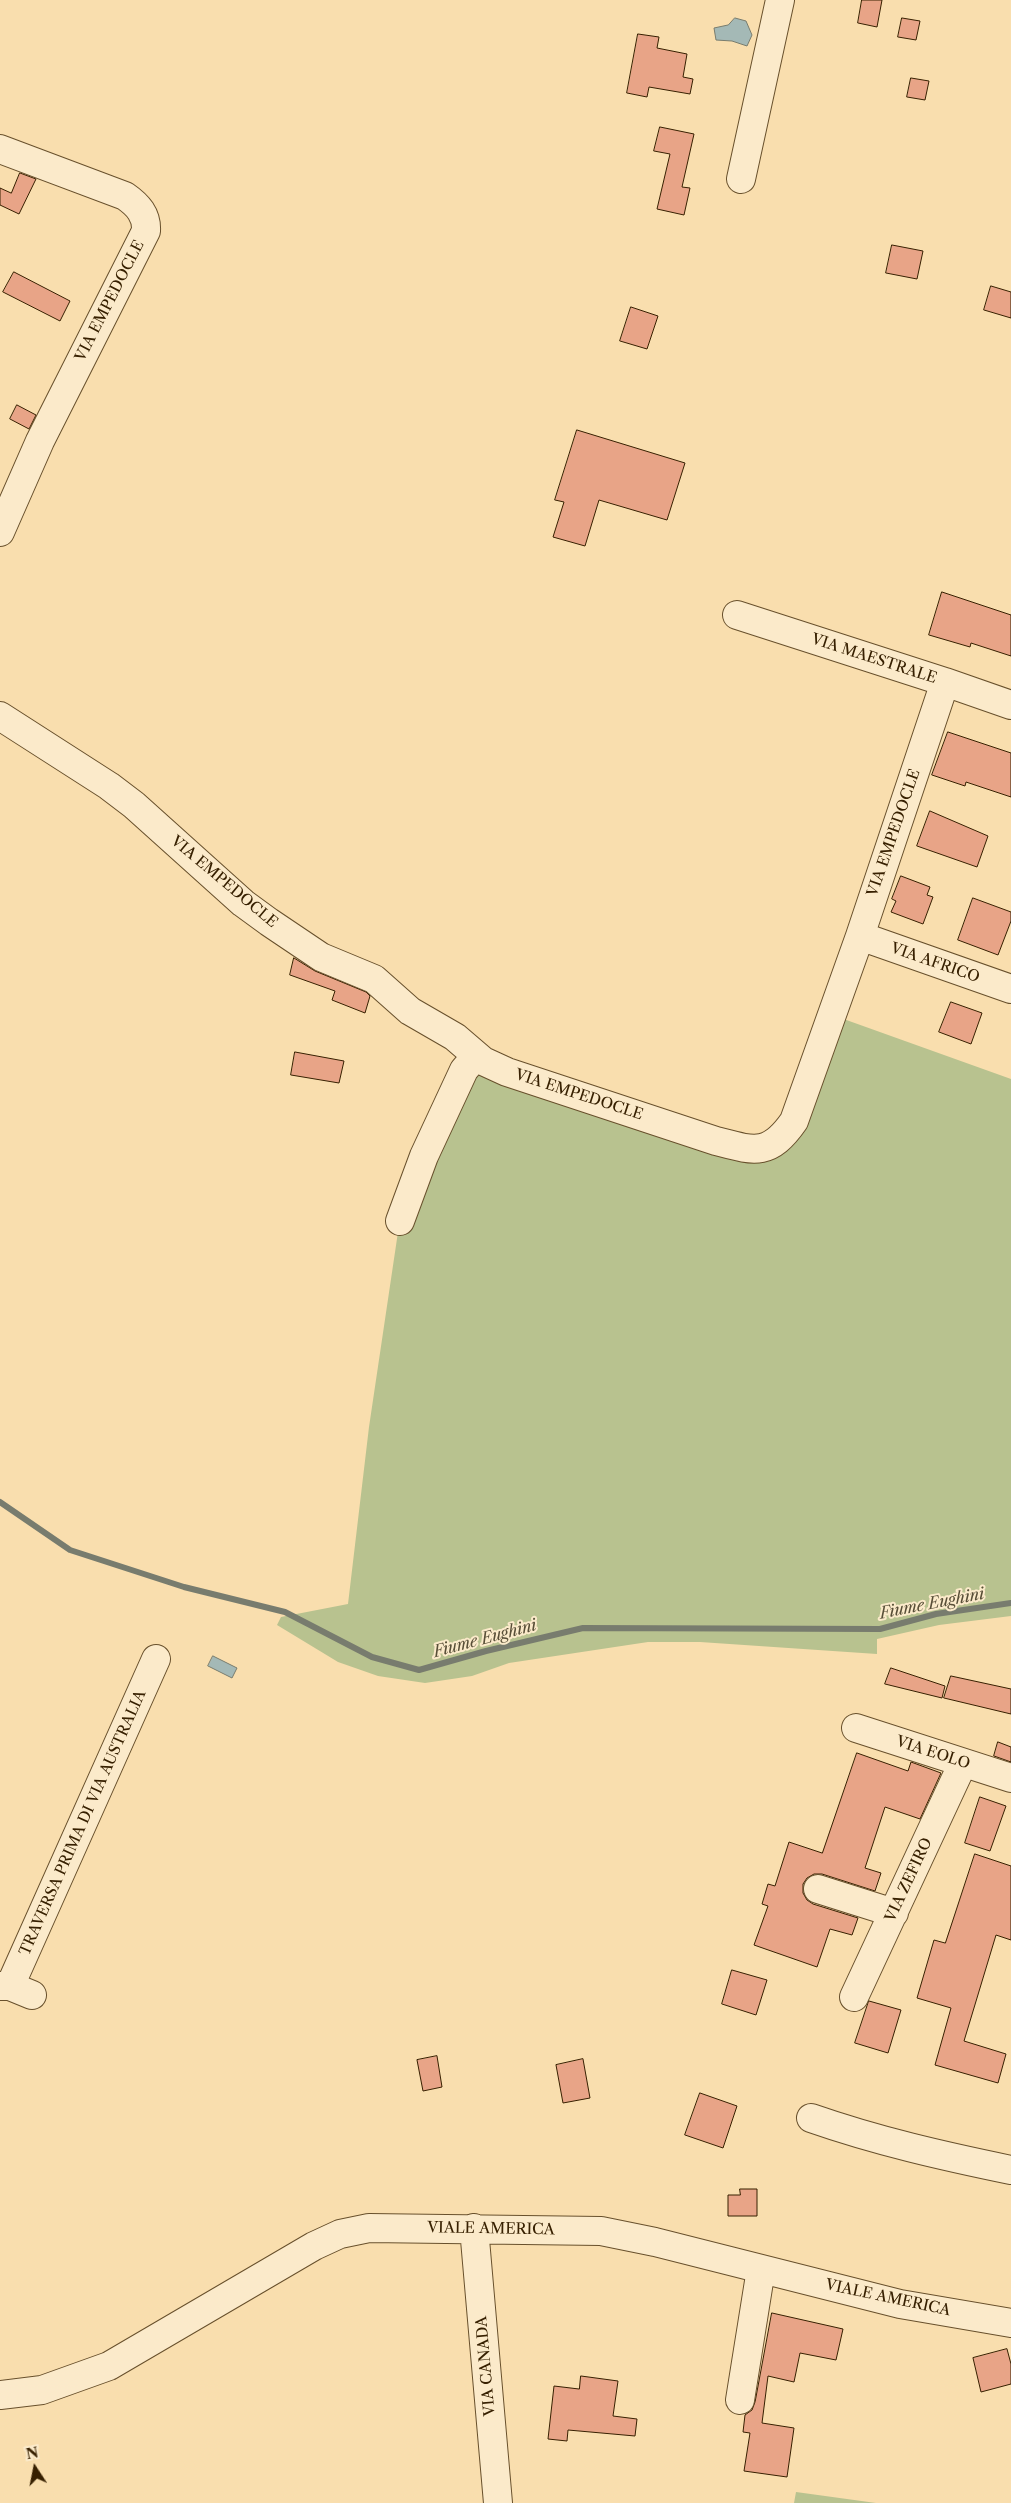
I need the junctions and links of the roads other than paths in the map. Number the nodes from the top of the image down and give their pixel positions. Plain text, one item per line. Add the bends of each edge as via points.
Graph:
1 (780, 0) edge
2 (0, 149) edge
3 (741, 179) dead end
4 (0, 532) edge
5 (737, 615) dead end
6 (945, 682) junction
7 (1011, 706) edge
8 (0, 716) edge
9 (860, 936) junction
10 (1011, 989) edge
11 (476, 1056) junction
12 (400, 1221) dead end
13 (156, 1659) dead end
14 (856, 1728) dead end
15 (963, 1763) junction
16 (1011, 1778) edge
17 (818, 1889) dead end
18 (894, 1914) junction
19 (14, 1989) edge
20 (854, 1997) dead end
21 (811, 2118) dead end
22 (1011, 2170) edge
23 (474, 2228) junction
24 (761, 2269) junction
25 (1011, 2323) edge
26 (0, 2395) edge
27 (740, 2400) dead end
28 (498, 2503) edge

1 - 3 street
2 - 4 street, VIA EMPEDOCLE via 126,196 137,204 146,226 40,441
5 - 6 street, VIA MAESTRALE
6 - 7 street, VIA MAESTRALE
6 - 9 street, VIA EMPEDOCLE
8 - 11 street, VIA EMPEDOCLE via 134,805 243,903 269,922 321,957 374,979 410,1011 455,1037
9 - 10 street, VIA AFRICO
9 - 11 street, VIA EMPEDOCLE via 794,1121 781,1140 766,1147 741,1148 716,1141 507,1072
11 - 12 street via 464,1070 424,1156
13 - 19 street, TRAVERSA PRIMA DI VIA AUSTRALIA
14 - 15 street, VIA EOLO
15 - 16 street, VIA EOLO
15 - 18 street, VIA ZEFIRO
17 - 18 street
18 - 20 street, VIA ZEFIRO
21 - 22 street via 923,2152
23 - 24 street, VIALE AMERICA via 601,2231
23 - 26 street, VIALE AMERICA via 369,2228 340,2234 109,2366 42,2390
23 - 28 street, VIA CANADA
24 - 25 street, VIALE AMERICA via 900,2304
24 - 27 street

